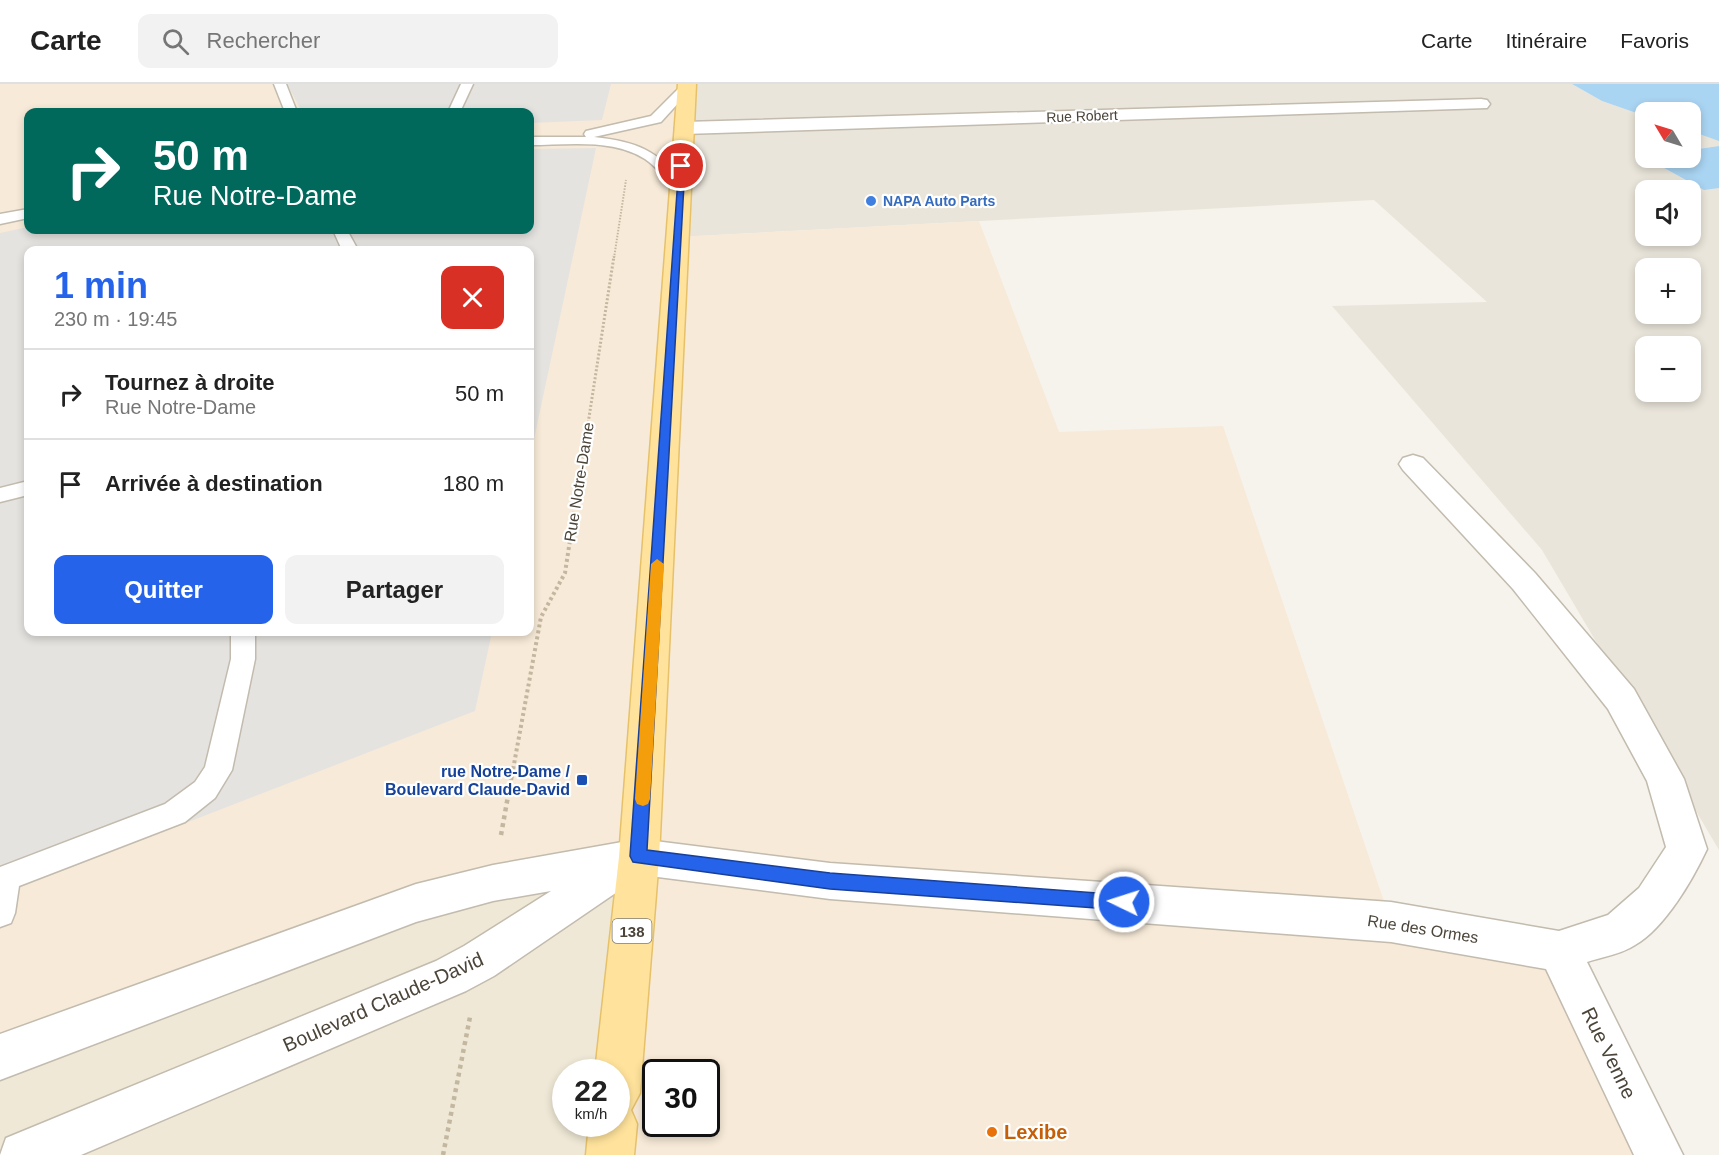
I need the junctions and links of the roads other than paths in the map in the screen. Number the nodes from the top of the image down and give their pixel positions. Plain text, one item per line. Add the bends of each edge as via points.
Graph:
1 (280, 84) edge
2 (467, 84) edge
3 (686, 86) edge
4 (1481, 105) dead end
5 (289, 108) edge
6 (456, 108) edge
7 (684, 128) junction
8 (550, 140) junction
9 (534, 141) edge
10 (680, 186) junction
11 (24, 215) edge
12 (0, 219) edge
13 (1413, 464) dead end
14 (24, 489) edge
15 (0, 495) edge
16 (243, 636) edge
17 (639, 856) junction
18 (2, 879) edge
19 (0, 913) edge
20 (1559, 951) junction
21 (0, 1057) edge
22 (619, 1059) edge
23 (612, 1137) edge
24 (23, 1155) edge
25 (610, 1155) edge
26 (1659, 1155) edge

1 - 5 lane
2 - 6 lane
3 - 7 main road, 138
3 - 8 lane via 656,118 611,131
4 - 7 street, Rue Robert via 1316,102
7 - 10 main road, 138
8 - 9 lane
8 - 10 lane via 629,147 654,159
10 - 17 main road, 138
11 - 12 lane
13 - 20 street, Rue des Ormes via 1524,581 1621,699 1665,778 1687,849 1654,901 1621,931
14 - 15 lane
16 - 18 lane via 243,659 218,770 205,790 175,813
17 - 20 street, Rue des Ormes via 830,881 1391,922
17 - 21 street via 493,883 416,903
17 - 22 main road, 138
17 - 24 street, Boulevard Claude-David via 451,976
18 - 19 lane
20 - 26 street, Rue Venne
23 - 25 main road

